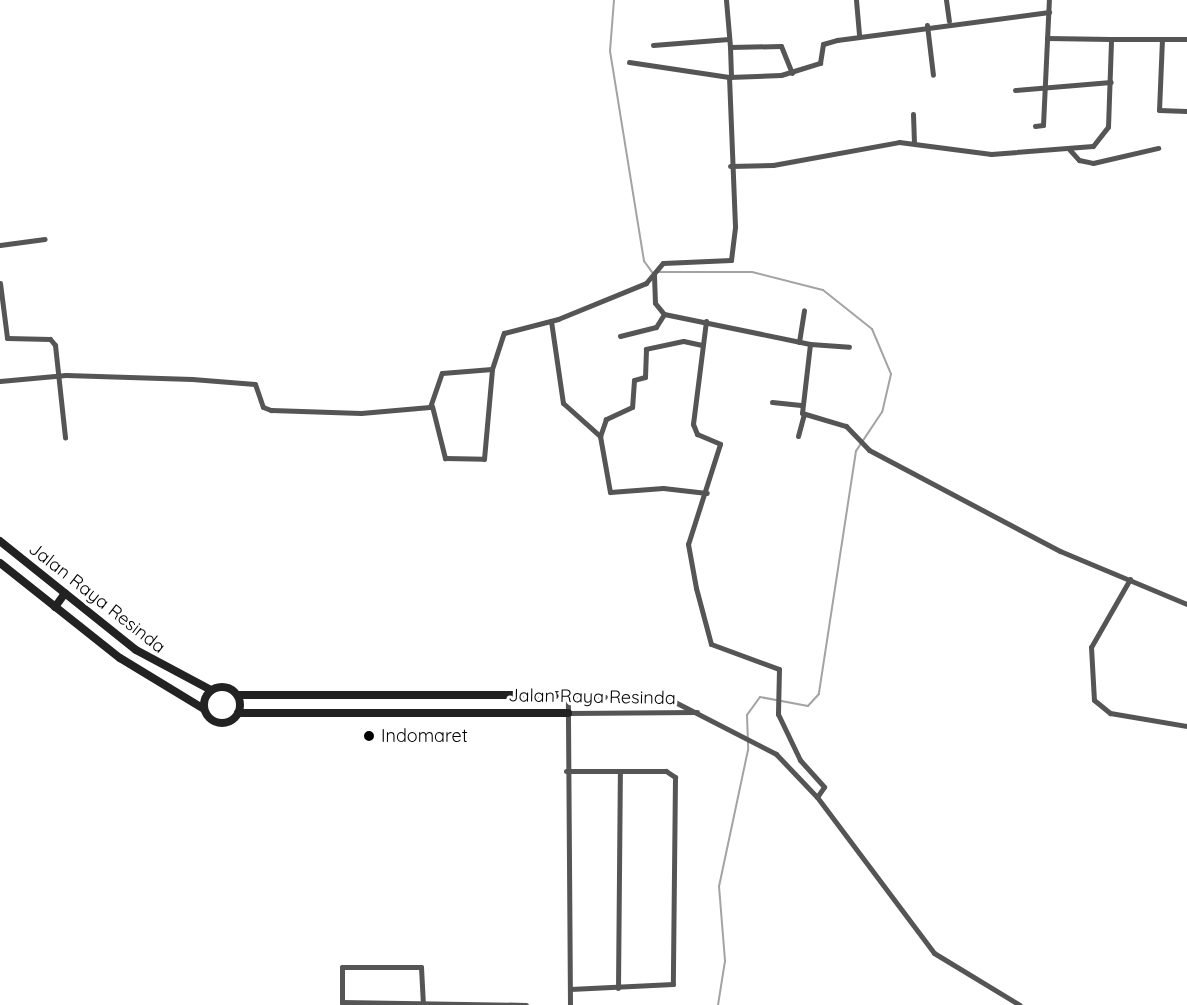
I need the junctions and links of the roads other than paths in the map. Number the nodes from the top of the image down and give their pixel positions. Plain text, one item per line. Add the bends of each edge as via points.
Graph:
1 (726, 0) edge
2 (856, 0) edge
3 (946, 0) edge
4 (1049, 0) edge
5 (1049, 12) junction
6 (948, 21) junction
7 (927, 24) junction
8 (859, 36) junction
9 (1047, 38) junction
10 (729, 39) junction
11 (1111, 39) junction
12 (1162, 39) junction
13 (1187, 39) edge
14 (653, 45) dead end
15 (730, 47) junction
16 (629, 62) dead end
17 (792, 73) junction
18 (933, 75) dead end
19 (730, 77) junction
20 (1111, 82) junction
21 (1040, 89) junction
22 (1015, 90) dead end
23 (1187, 111) edge
24 (913, 114) dead end
25 (1035, 126) dead end
26 (914, 143) junction
27 (1158, 148) dead end
28 (1069, 149) junction
29 (730, 166) junction
30 (45, 239) dead end
31 (0, 245) edge
32 (654, 275) junction
33 (0, 282) edge
34 (1, 300) edge
35 (804, 310) dead end
36 (664, 314) junction
37 (551, 321) junction
38 (706, 321) junction
39 (620, 336) dead end
40 (799, 342) junction
41 (810, 344) junction
42 (702, 345) junction
43 (849, 347) dead end
44 (492, 369) junction
45 (60, 375) junction
46 (0, 381) edge
47 (772, 402) dead end
48 (801, 405) junction
49 (432, 406) junction
50 (804, 414) junction
51 (600, 436) junction
52 (798, 436) dead end
53 (64, 437) dead end
54 (707, 493) junction
55 (0, 541) edge
56 (0, 563) edge
57 (1130, 579) junction
58 (65, 593) junction
59 (1187, 604) edge
60 (55, 607) junction
61 (211, 690) junction
62 (239, 695) junction
63 (568, 695) junction
64 (204, 709) junction
65 (699, 711) junction
66 (568, 712) junction
67 (238, 713) junction
68 (1187, 726) edge
69 (566, 771) junction
70 (620, 771) junction
71 (817, 797) junction
72 (570, 988) junction
73 (618, 988) junction
74 (423, 1003) junction
75 (342, 1004) edge
76 (489, 1004) edge
77 (526, 1005) edge
78 (570, 1005) edge
79 (1020, 1005) edge

1 - 10 street
2 - 8 street
3 - 6 street
4 - 5 street
5 - 6 street
5 - 9 street
6 - 7 street
7 - 8 street
7 - 18 street
8 - 17 street via 824,43 820,63
9 - 11 street
9 - 21 street
10 - 14 street
10 - 15 street
11 - 12 street
11 - 20 street
12 - 13 street
12 - 23 street via 1159,110
15 - 17 street via 781,46
15 - 19 street
16 - 19 street
17 - 19 street
19 - 29 street
20 - 21 street
20 - 28 street via 1103,139
21 - 22 street
21 - 25 street via 1043,125
24 - 26 street
26 - 28 street via 991,154
26 - 29 street via 859,145 773,165
27 - 28 street via 1093,163 1078,160
29 - 32 street via 735,226 731,260 666,262
30 - 31 street
32 - 36 street via 655,303
32 - 37 street
33 - 34 street
34 - 45 street via 8,338 50,339
35 - 40 street
36 - 38 street
36 - 39 street via 656,327
37 - 44 street via 501,334
37 - 51 street via 564,403
38 - 40 street
38 - 42 street
40 - 41 street
41 - 43 street
41 - 48 street
42 - 51 street via 682,341 646,349 645,377 634,380 632,407 606,419
42 - 54 street via 693,424 697,434 720,444
44 - 49 street via 442,373
44 - 49 street via 484,459 445,458
45 - 46 street
45 - 49 street via 253,383 271,410 362,413
45 - 53 street
47 - 48 street
48 - 50 street
50 - 52 street
50 - 57 street via 838,422 864,445 1060,550
51 - 54 street via 610,492 663,488
54 - 71 street via 688,550 709,640 779,669 782,694 778,714 800,760 824,787
55 - 58 street, Jalan Raya Resinda
56 - 60 street, Jalan Raya Resinda
57 - 59 street
57 - 68 street via 1091,647 1094,700 1110,712
58 - 60 street
58 - 61 street, Jalan Raya Resinda via 136,651
60 - 64 street, Jalan Raya Resinda via 120,658
61 - 62 street via 226,686
61 - 64 street
62 - 63 street, Jalan Raya Resinda
62 - 67 street
63 - 65 street, Jalan Raya Resinda via 658,698
63 - 66 street
64 - 67 street via 211,719 224,723
65 - 66 street, Jalan Raya Resinda
65 - 71 street via 762,746
66 - 67 street, Jalan Raya Resinda
66 - 69 street
69 - 70 street
69 - 72 street
70 - 73 street
70 - 73 street via 666,771 675,777 674,981 668,987
71 - 79 street via 934,953
72 - 73 street
72 - 78 street
74 - 75 street
74 - 75 street via 419,967 342,967
74 - 76 street
76 - 77 street

